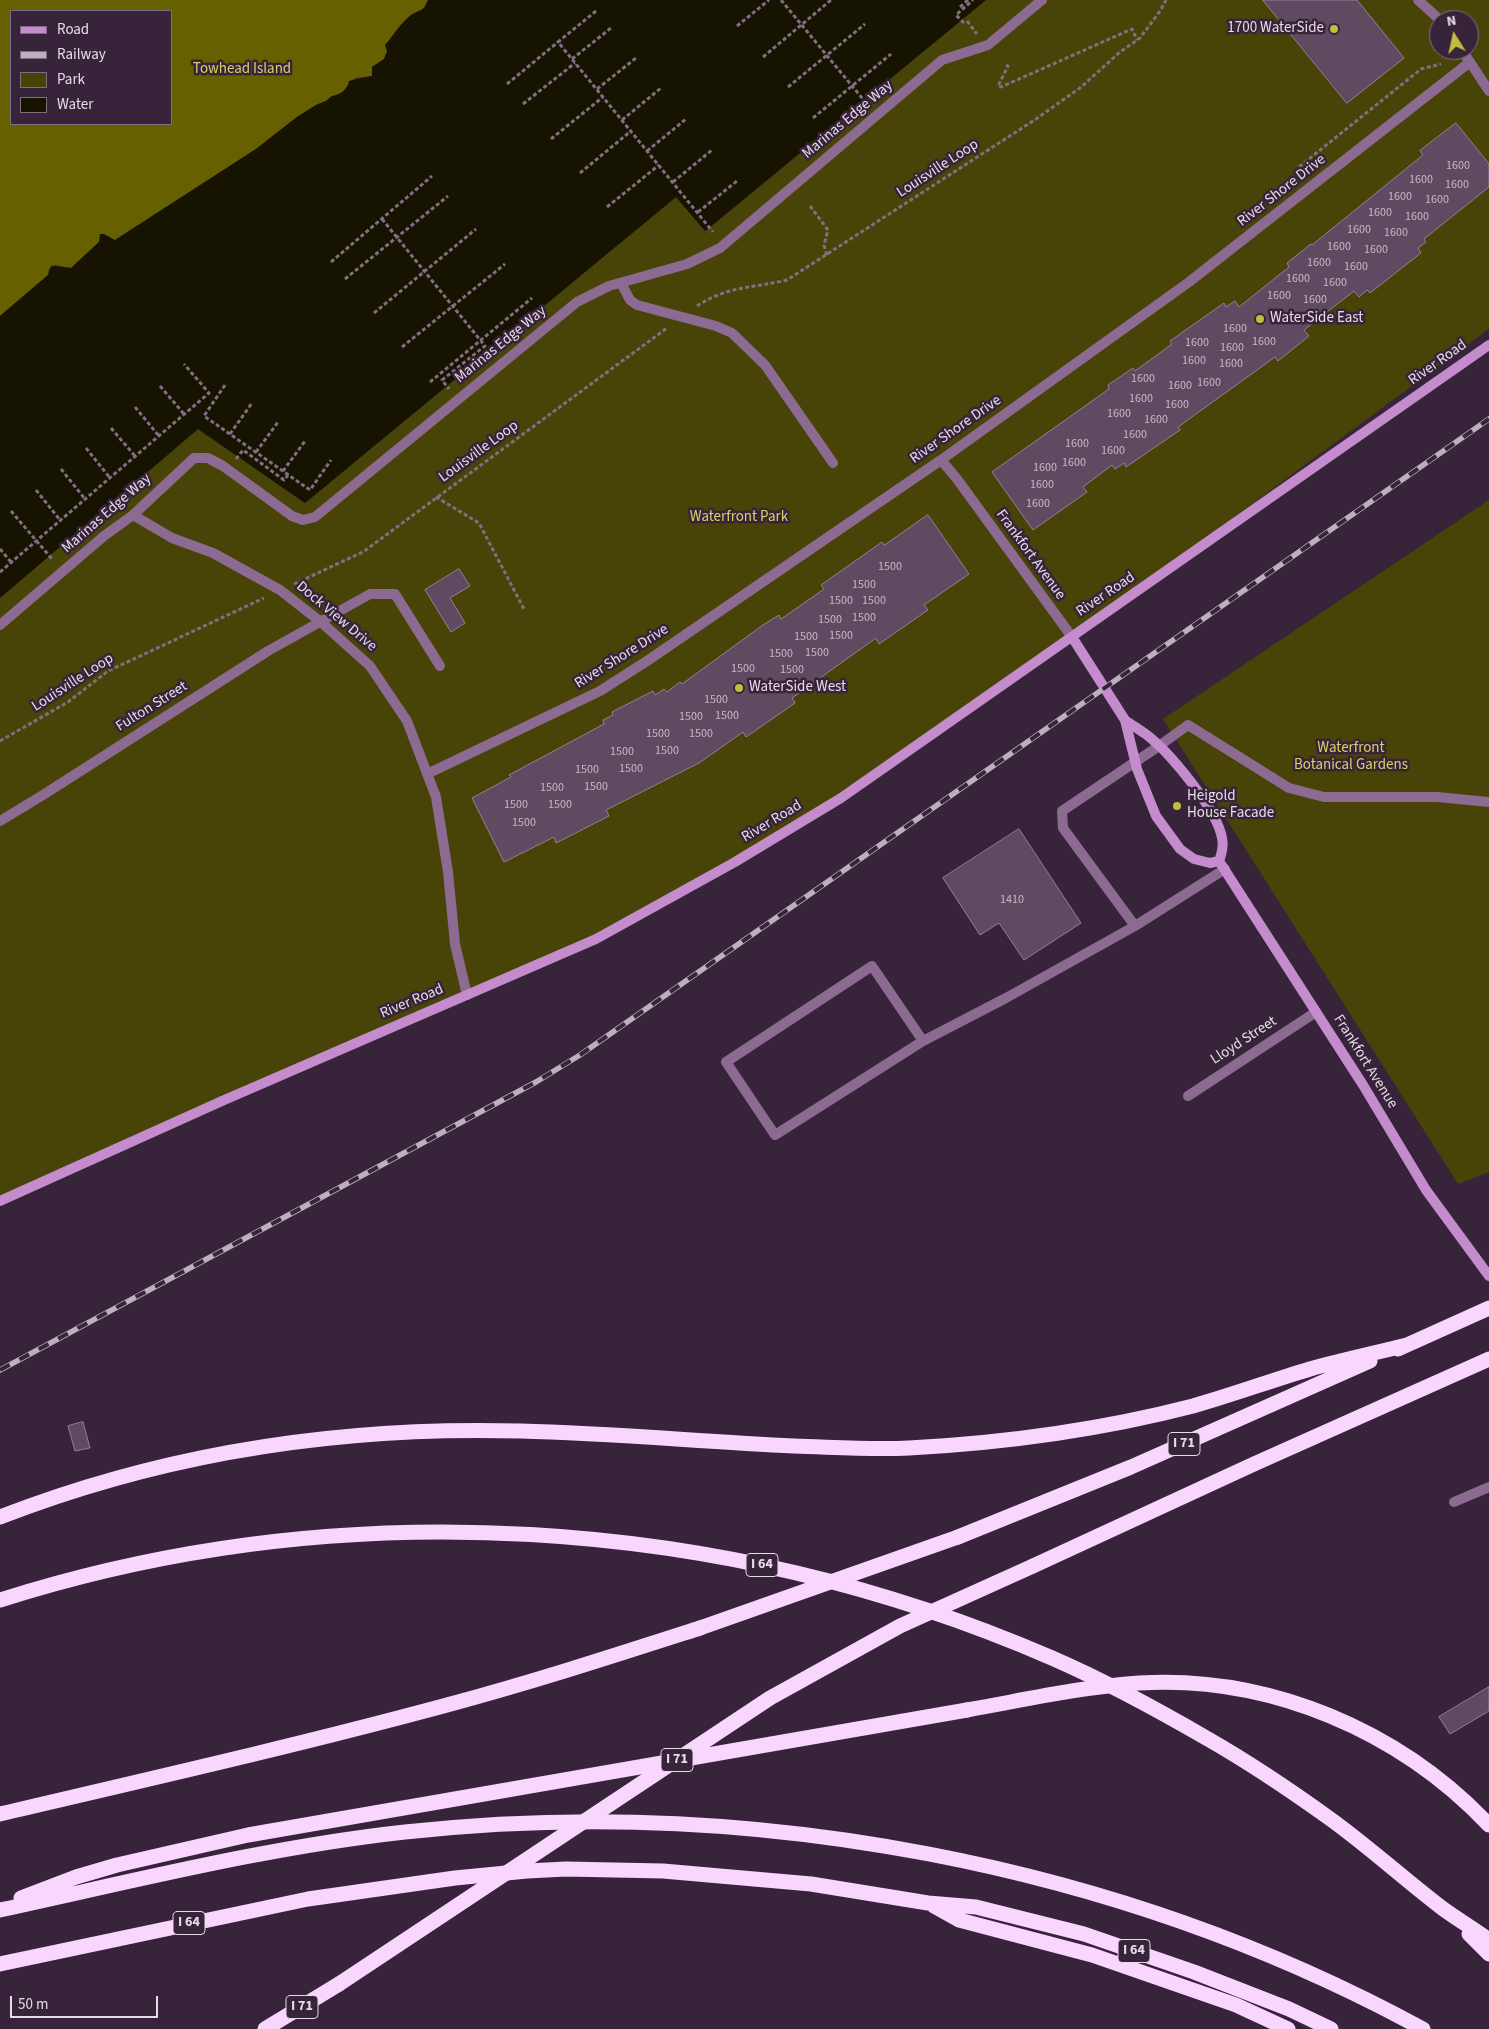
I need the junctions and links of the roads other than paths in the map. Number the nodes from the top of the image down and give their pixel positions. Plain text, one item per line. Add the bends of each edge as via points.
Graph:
1 (1042, 0) edge
2 (1418, 0) edge
3 (1429, 10) edge
4 (1470, 62) joint
5 (1489, 91) edge
6 (621, 283) junction
7 (1489, 345) edge
8 (941, 460) junction
9 (833, 463) dead end
10 (133, 515) junction
11 (321, 622) junction
12 (0, 625) edge
13 (1072, 637) junction
14 (440, 666) dead end
15 (1125, 720) junction
16 (1159, 746) junction
17 (1136, 763) junction
18 (427, 774) junction
19 (1489, 802) edge
20 (0, 821) edge
21 (1222, 865) junction
22 (1136, 926) junction
23 (467, 995) junction
24 (1316, 1012) junction
25 (923, 1041) junction
26 (1188, 1096) dead end
27 (0, 1201) edge
28 (1489, 1276) edge
29 (1489, 1308) edge
30 (1407, 1345) junction
31 (1489, 1359) edge
32 (1489, 1486) edge
33 (1454, 1502) dead end
34 (0, 1517) edge
35 (0, 1600) edge
36 (0, 1814) edge
37 (1489, 1825) edge
38 (928, 1903) junction
39 (0, 1905) edge
40 (1442, 1908) junction
41 (0, 1910) edge
42 (1489, 1940) edge
43 (1489, 1954) edge
44 (0, 1964) edge
45 (265, 2029) edge
46 (1288, 2029) edge
47 (1331, 2029) edge
48 (1423, 2029) edge

1 - 6 street, Marinas Edge Way via 988,45 942,60 720,248 687,264
2 - 3 street
4 - 5 street
4 - 8 street, River Shore Drive via 1189,282
6 - 9 street via 630,300 637,305 732,333 765,365
6 - 10 street, Marinas Edge Way via 577,302 315,517 303,520 292,516 208,458 194,458
7 - 13 street, River Road
8 - 13 street, Frankfort Avenue
8 - 18 street, River Shore Drive via 600,691
10 - 11 street, Dock View Drive via 172,538 213,553 280,590
10 - 12 street, Marinas Edge Way
11 - 14 street, Fulton Street via 370,594 395,594
11 - 18 street, Dock View Drive via 370,666 407,721
11 - 20 street, Fulton Street via 268,651
13 - 15 street, Frankfort Avenue
13 - 23 street, River Road via 841,798 735,862 596,938
15 - 16 street, Frankfort Avenue
15 - 17 street, Frankfort Avenue
16 - 17 street
16 - 19 street via 1188,725 1289,788 1324,798 1437,797
16 - 21 street, Frankfort Avenue via 1205,802 1218,825 1222,838
17 - 21 street, Frankfort Avenue via 1156,816 1180,848 1194,859
17 - 22 street via 1062,811 1063,828
18 - 23 street, Dock View Drive via 436,797 455,944
21 - 22 street
21 - 24 street, Frankfort Avenue
22 - 25 street
23 - 27 street, River Road
24 - 26 street, Lloyd Street
24 - 28 street, Frankfort Avenue via 1426,1190
25 - 25 street via 775,1135 726,1062 872,966
29 - 30 highway, I 71
30 - 34 highway via 1310,1369 1191,1406 1087,1429 1026,1437 914,1448 860,1448 524,1431 401,1431 349,1435 299,1440 191,1459 91,1485
30 - 36 highway, I 71, bridge via 1131,1467 958,1536 700,1628 440,1707 291,1746
31 - 45 highway, I 71, bridge via 900,1626 770,1698 339,1984
32 - 33 street
35 - 40 highway, I 64 via 176,1556 321,1537 392,1533 534,1534 641,1545 748,1562 885,1596 1055,1659 1211,1740 1271,1778 1331,1819
37 - 39 highway, bridge via 1447,1786 1395,1748 1329,1715 1270,1696 1211,1685 1139,1683 1075,1691 248,1835 117,1865
38 - 44 highway, I 64 via 811,1884 663,1871 527,1871 308,1899
38 - 46 highway via 959,1920 1092,1955 1236,2005
38 - 47 highway, I 64 via 976,1907 1084,1934 1194,1972
40 - 42 highway
40 - 43 highway, I 64
41 - 48 highway via 277,1851 406,1832 569,1823 737,1828 893,1847 1064,1886 1214,1934 1377,2004

